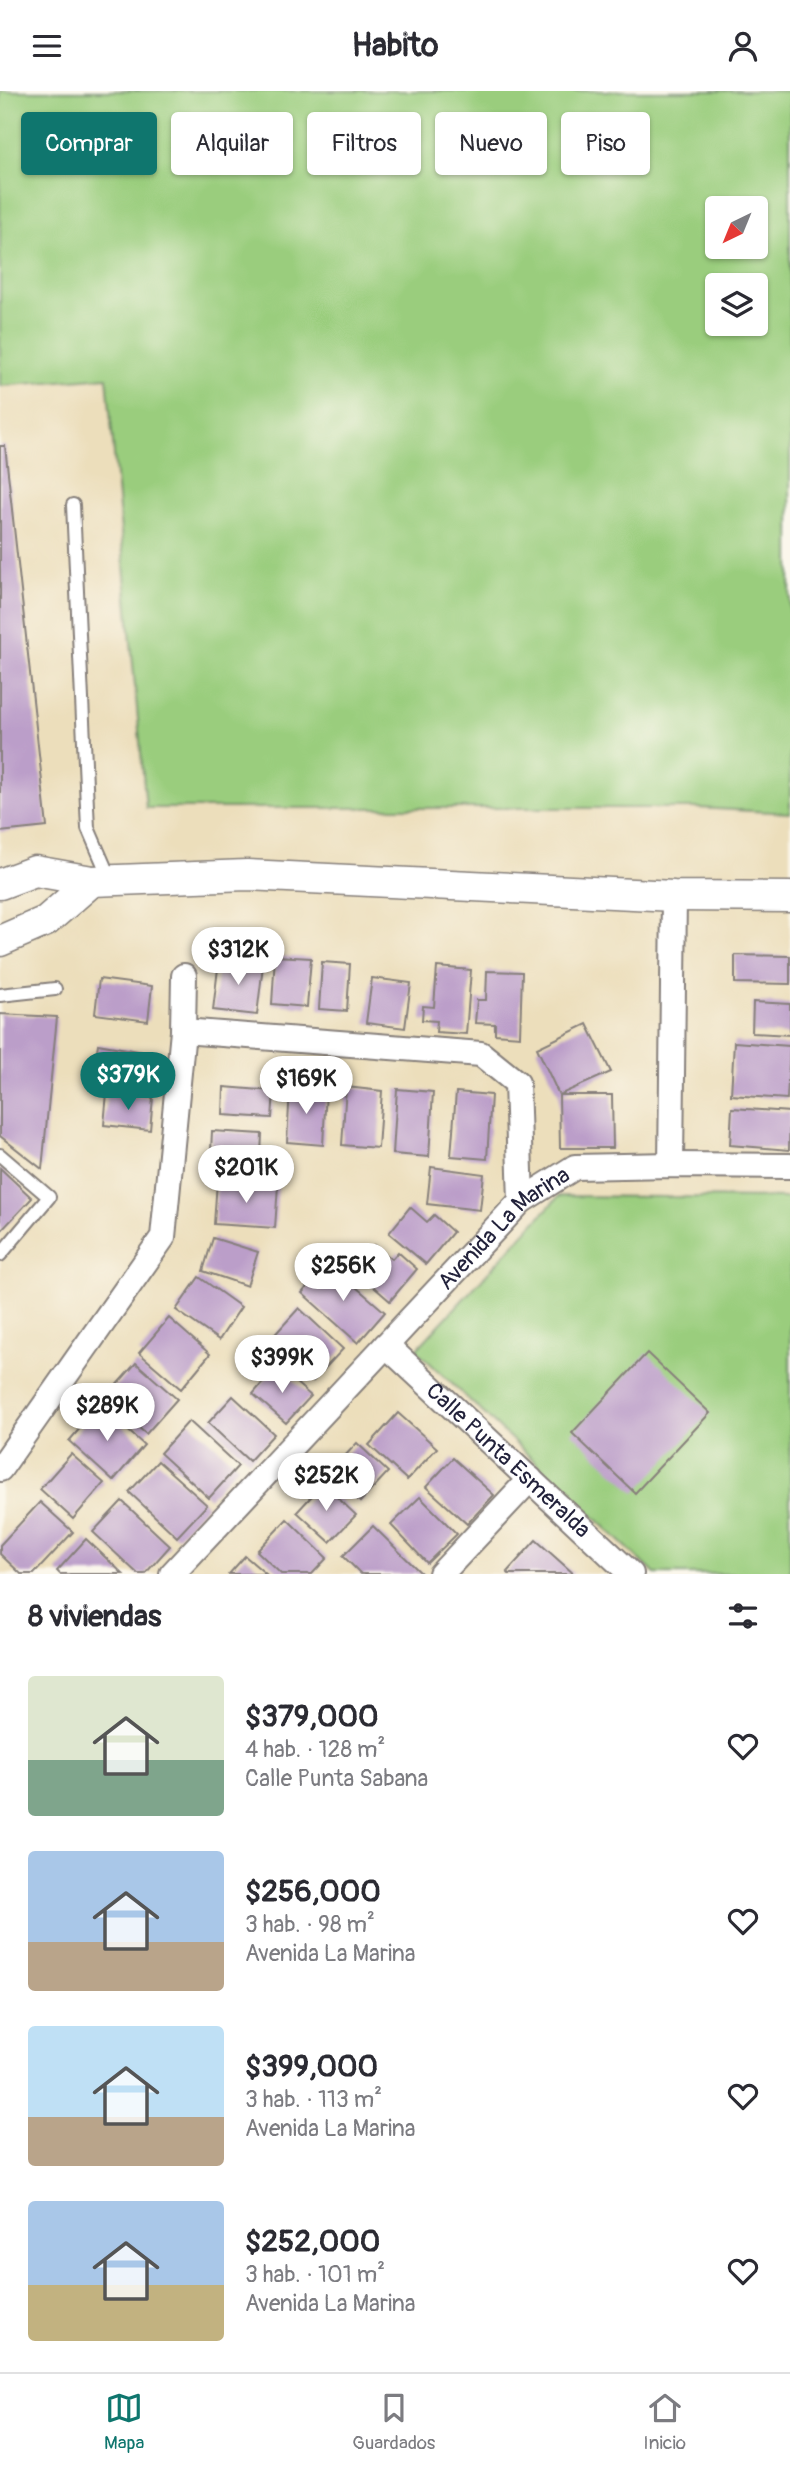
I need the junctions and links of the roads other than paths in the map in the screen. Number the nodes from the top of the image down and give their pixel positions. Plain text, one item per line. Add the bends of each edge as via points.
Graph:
1 (73, 505) dead end
2 (101, 880) junction
3 (0, 884) edge
4 (674, 896) junction
5 (790, 897) edge
6 (0, 941) edge
7 (184, 976) dead end
8 (55, 989) dead end
9 (0, 995) edge
10 (183, 1031) junction
11 (0, 1155) edge
12 (671, 1165) junction
13 (790, 1167) edge
14 (521, 1201) junction
15 (0, 1255) edge
16 (386, 1345) junction
17 (0, 1469) edge
18 (530, 1479) junction
19 (172, 1574) edge
20 (441, 1574) edge
21 (631, 1574) edge

1 - 2 lane via 88,828
2 - 3 street via 35,871
2 - 4 street via 247,876
2 - 6 street via 46,921
4 - 5 street
4 - 12 street
7 - 10 street
8 - 9 lane
10 - 14 street via 481,1054 517,1083
10 - 17 street via 163,1237
11 - 15 lane via 49,1197
12 - 13 street, Avenida La Marina
12 - 14 street, Avenida La Marina via 575,1167
14 - 16 street, Avenida La Marina
16 - 18 street, Calle Punta Esmeralda
16 - 19 street, Avenida La Marina
18 - 20 street
18 - 21 street, Calle Punta Esmeralda

